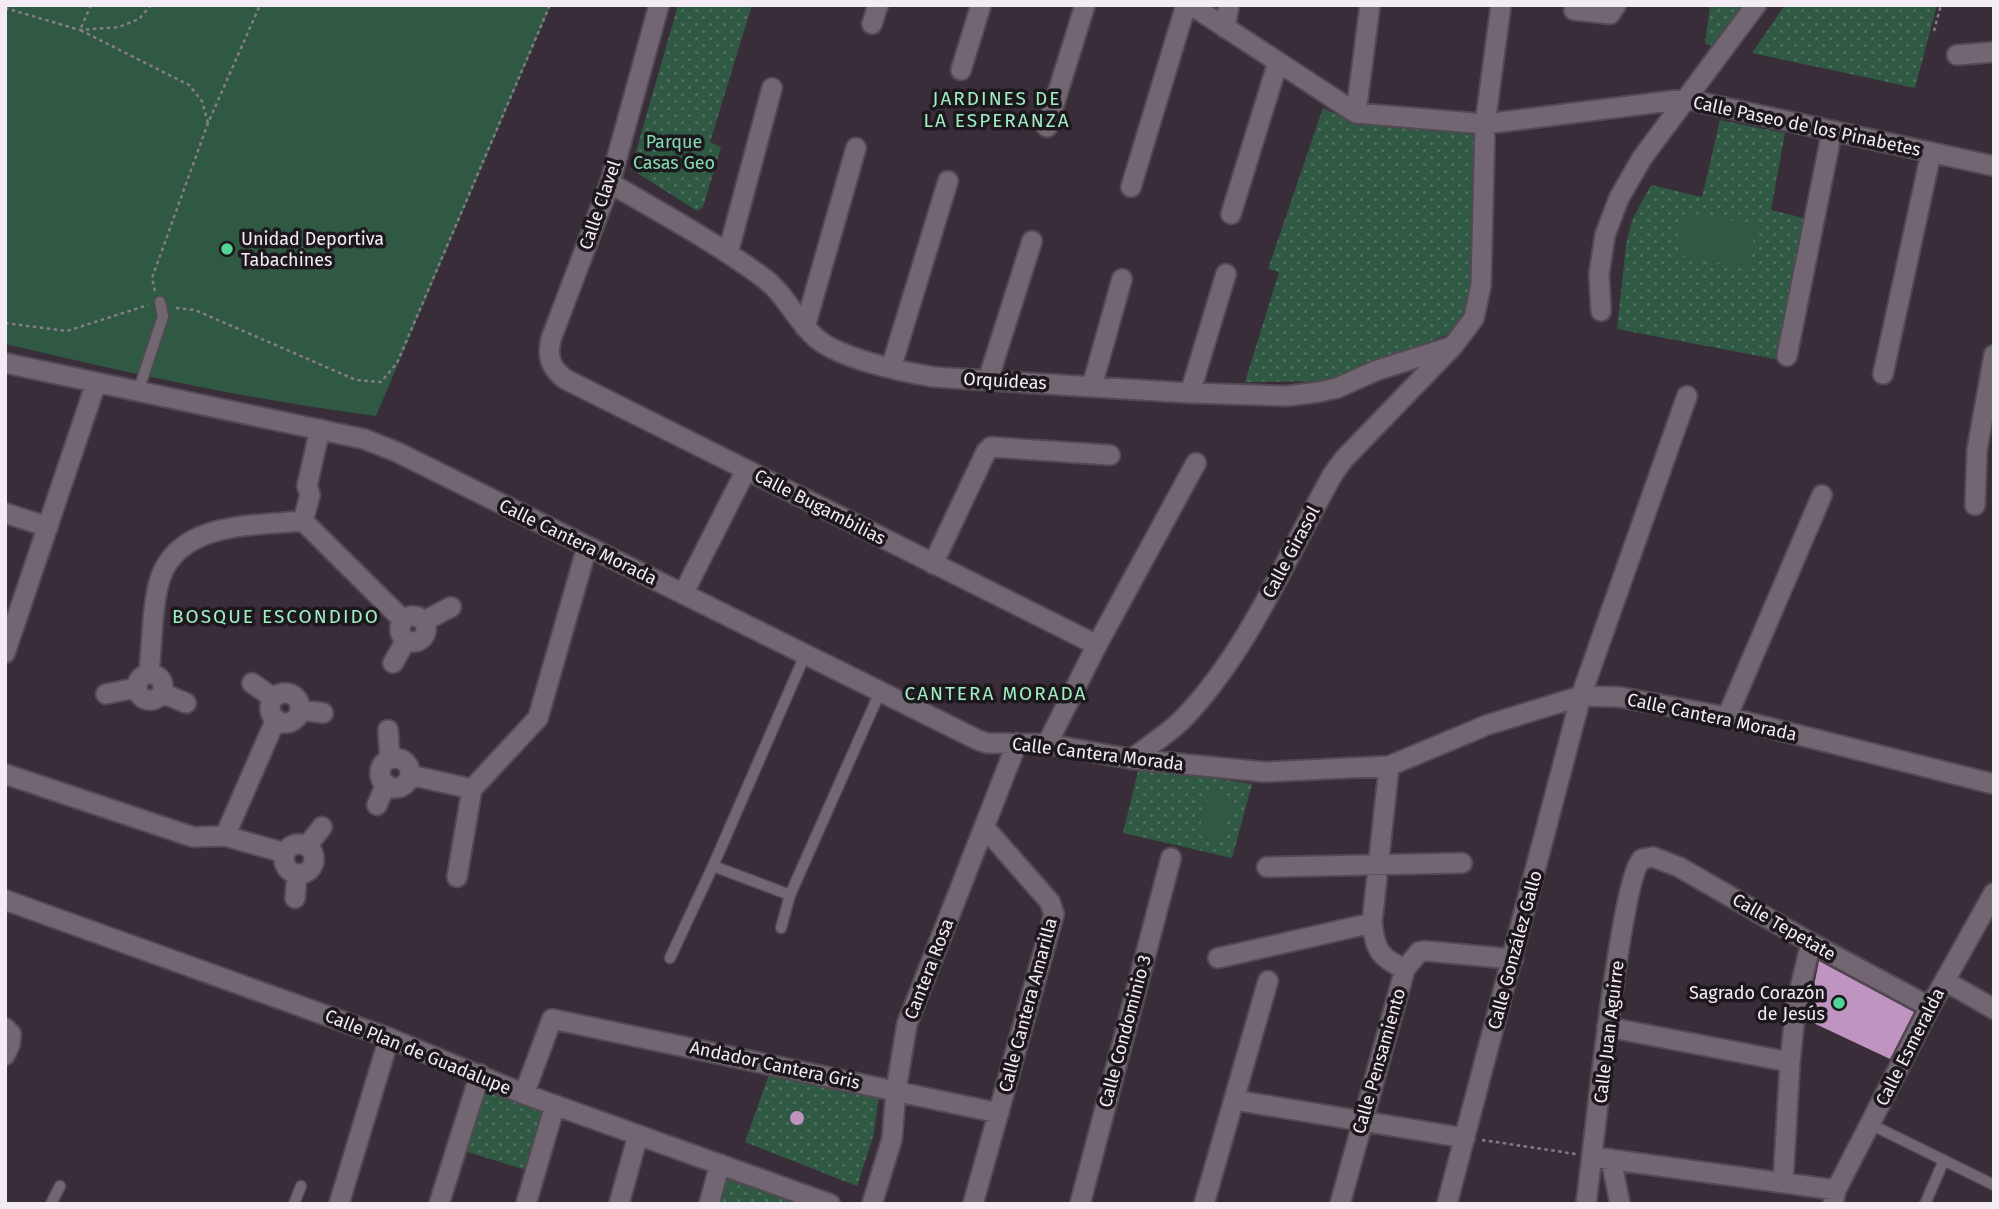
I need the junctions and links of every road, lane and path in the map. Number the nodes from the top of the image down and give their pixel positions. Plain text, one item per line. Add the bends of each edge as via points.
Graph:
1 (91, 5) edge
2 (151, 5) edge
3 (260, 5) edge
4 (550, 5) edge
5 (659, 5) edge
6 (981, 5) edge
7 (1085, 5) edge
8 (1188, 5) edge
9 (1229, 5) edge
10 (1370, 5) edge
11 (1500, 5) edge
12 (1616, 5) edge
13 (1756, 5) edge
14 (1941, 5) edge
15 (5, 8) edge
16 (1574, 10) dead end
17 (1226, 28) junction
18 (80, 30) junction
19 (1934, 31) dead end
20 (1994, 52) edge
21 (1958, 55) dead end
22 (1278, 62) junction
23 (961, 70) dead end
24 (772, 88) dead end
25 (1686, 99) junction
26 (1356, 113) junction
27 (208, 123) junction
28 (1485, 124) junction
29 (1047, 127) dead end
30 (1832, 131) junction
31 (856, 148) dead end
32 (1931, 153) junction
33 (1994, 166) edge
34 (948, 181) dead end
35 (610, 183) junction
36 (1131, 187) dead end
37 (1231, 214) dead end
38 (1032, 241) dead end
39 (728, 253) junction
40 (1226, 274) dead end
41 (1122, 279) dead end
42 (161, 304) junction
43 (1601, 311) dead end
44 (5, 323) edge
45 (805, 327) junction
46 (1453, 346) junction
47 (1994, 355) edge
48 (1787, 356) dead end
49 (550, 362) joint
50 (5, 363) edge
51 (891, 368) junction
52 (1883, 374) dead end
53 (988, 380) junction
54 (96, 383) junction
55 (1093, 386) junction
56 (138, 392) junction
57 (1190, 393) junction
58 (1686, 396) dead end
59 (326, 430) junction
60 (1110, 455) dead end
61 (1196, 463) dead end
62 (746, 470) junction
63 (1822, 495) dead end
64 (1975, 505) dead end
65 (5, 513) edge
66 (303, 521) junction
67 (48, 527) junction
68 (587, 547) junction
69 (933, 564) junction
70 (684, 594) junction
71 (451, 607) dead end
72 (403, 620) junction
73 (424, 621) junction
74 (406, 640) junction
75 (7, 645) edge
76 (1097, 645) junction
77 (805, 655) junction
78 (393, 663) dead end
79 (149, 673) junction
80 (253, 683) dead end
81 (136, 688) junction
82 (880, 692) junction
83 (162, 693) junction
84 (106, 694) dead end
85 (1581, 696) junction
86 (273, 698) junction
87 (186, 703) dead end
88 (301, 710) junction
89 (323, 713) dead end
90 (1727, 717) junction
91 (276, 719) junction
92 (388, 730) dead end
93 (1017, 743) junction
94 (1047, 744) junction
95 (390, 759) junction
96 (1132, 759) junction
97 (1389, 766) junction
98 (5, 774) edge
99 (411, 775) junction
100 (1994, 784) edge
101 (386, 785) junction
102 (472, 789) junction
103 (377, 805) dead end
104 (321, 827) dead end
105 (985, 828) junction
106 (225, 835) junction
107 (307, 846) junction
108 (285, 853) junction
109 (1171, 858) dead end
110 (1638, 862) joint
111 (1462, 863) dead end
112 (1378, 865) junction
113 (713, 866) junction
114 (1266, 866) dead end
115 (297, 874) junction
116 (457, 877) dead end
117 (1994, 893) edge
118 (790, 895) junction
119 (295, 898) dead end
120 (5, 900) edge
121 (1371, 923) junction
122 (781, 928) dead end
123 (1811, 943) junction
124 (670, 958) dead end
125 (1218, 958) dead end
126 (1513, 959) junction
127 (1405, 969) junction
128 (1268, 981) dead end
129 (1945, 981) junction
130 (1930, 1007) junction
131 (1994, 1009) edge
132 (1607, 1027) junction
133 (8, 1031) edge
134 (389, 1038) junction
135 (5, 1055) edge
136 (1790, 1062) junction
137 (480, 1074) junction
138 (896, 1090) junction
139 (524, 1094) junction
140 (1234, 1100) junction
141 (555, 1105) junction
142 (999, 1113) junction
143 (1363, 1122) junction
144 (1870, 1124) junction
145 (638, 1135) junction
146 (1465, 1138) junction
147 (1602, 1158) junction
148 (1944, 1160) junction
149 (720, 1164) junction
150 (1783, 1183) junction
151 (1994, 1185) edge
152 (60, 1186) dead end
153 (301, 1186) dead end
154 (1835, 1197) edge
155 (800, 1199) edge
156 (51, 1204) edge
157 (294, 1204) edge
158 (339, 1204) edge
159 (439, 1204) edge
160 (526, 1204) edge
161 (620, 1204) edge
162 (709, 1204) edge
163 (830, 1204) edge
164 (872, 1204) edge
165 (974, 1204) edge
166 (1080, 1204) edge
167 (1204, 1204) edge
168 (1340, 1204) edge
169 (1447, 1204) edge
170 (1586, 1204) edge
171 (1620, 1204) edge
172 (1925, 1204) edge

1 - 18 path
2 - 18 path via 139,19 119,27
3 - 27 path
4 - 42 path via 397,363 381,382 356,380 195,310
5 - 35 street, Calle Clavel
6 - 23 street
7 - 29 street
8 - 17 street, Calle Paseo de los Pinabetes
8 - 36 street
9 - 17 street
10 - 26 street
11 - 28 street, Calle Girasol
12 - 16 street via 1610,14
13 - 25 street
14 - 19 path
15 - 18 path
17 - 22 street, Calle Paseo de los Pinabetes
18 - 27 path via 189,85 202,101
20 - 21 street
22 - 26 street, Calle Paseo de los Pinabetes
22 - 37 street
24 - 39 street
25 - 28 street, Calle Paseo de los Pinabetes
25 - 30 street, Calle Paseo de los Pinabetes
25 - 43 street via 1619,198 1605,235
26 - 28 street, Calle Paseo de los Pinabetes
27 - 42 path via 152,278
28 - 46 street, Calle Girasol via 1481,285 1474,318
30 - 32 street, Calle Paseo de los Pinabetes
30 - 48 street
31 - 45 street
32 - 33 street, Calle Paseo de los Pinabetes
32 - 52 street
34 - 51 street
35 - 39 street, Orquídeas
35 - 49 street, Calle Clavel via 551,339
38 - 53 street
39 - 45 street, Orquídeas via 780,292
40 - 57 street
41 - 55 street
42 - 44 path via 136,307 67,331
42 - 56 lane via 163,316
45 - 51 street, Orquídeas via 839,352
46 - 57 street, Orquídeas via 1319,392 1287,396
46 - 96 street, Calle Girasol via 1333,474 1247,636 1222,673 1181,722
47 - 64 street via 1978,450
49 - 62 street, Calle Bugambilias via 565,379
50 - 54 street, Calle Cantera Morada
51 - 53 street, Orquídeas via 934,377
53 - 55 street, Orquídeas
54 - 56 street, Calle Cantera Morada
54 - 67 street
55 - 57 street, Orquídeas
56 - 59 street, Calle Cantera Morada
58 - 85 street, Calle González Gallo
59 - 66 street via 319,489 310,495
59 - 68 street, Calle Cantera Morada via 397,452
60 - 69 street via 991,447
61 - 76 street
62 - 69 street, Calle Bugambilias
62 - 70 street
63 - 90 street
65 - 67 street
66 - 72 street
66 - 79 street via 215,531 179,549 159,584
67 - 75 street
68 - 70 street, Calle Cantera Morada
68 - 102 street via 538,718
69 - 76 street, Calle Bugambilias
70 - 77 street, Calle Cantera Morada
71 - 73 street
72 - 73 street via 415,615
72 - 74 street via 400,632
73 - 74 street via 426,631 421,640
74 - 78 street
76 - 94 street
77 - 82 street, Calle Cantera Morada
77 - 113 lane
79 - 81 street via 138,680
79 - 83 street via 161,678
80 - 86 street
81 - 83 street via 148,700
81 - 84 street
82 - 93 street, Calle Cantera Morada via 978,740
82 - 118 lane
83 - 87 street
85 - 90 street, Calle Cantera Morada via 1620,697
85 - 97 street, Calle Cantera Morada via 1488,725
85 - 126 street, Calle González Gallo
86 - 88 street via 290,693
86 - 91 street via 271,714
88 - 89 street
88 - 91 street via 290,722
90 - 100 street, Calle Cantera Morada
91 - 106 street
92 - 95 street
93 - 94 street, Calle Cantera Morada
93 - 105 street, Cantera Rosa
94 - 96 street, Calle Cantera Morada
95 - 99 street via 405,761
95 - 101 street via 381,767
96 - 97 street, Calle Cantera Morada via 1265,772
97 - 112 street, Calle Pensamiento
98 - 106 street via 192,836
99 - 101 street via 401,787
99 - 102 street
101 - 103 street
102 - 116 street
104 - 107 street
105 - 138 street, Cantera Rosa via 912,1011
105 - 142 street, Calle Cantera Amarilla via 1050,902 1054,914
106 - 108 street
107 - 108 street via 293,845
107 - 115 street via 314,861 309,870
108 - 115 street via 285,865
109 - 166 street, Calle Condominio 3
110 - 123 street, Calle Tepetate via 1653,857 1679,867
110 - 132 street, Calle Juan Aguirre
111 - 112 street
112 - 114 street
112 - 121 street, Calle Pensamiento
113 - 118 lane
113 - 124 lane
115 - 119 street
117 - 129 street, Calle Esmeralda
118 - 122 lane
120 - 134 street, Calle Plan de Guadalupe
121 - 125 street
121 - 127 street, Calle Pensamiento via 1382,956
123 - 130 street, Calle Tepetate
123 - 136 street
126 - 127 street via 1426,951 1419,952
126 - 146 street, Calle González Gallo
127 - 143 street, Calle Pensamiento
128 - 140 street
129 - 130 street, Calle Esmeralda
129 - 131 street
130 - 144 street, Calle Esmeralda
132 - 136 street
132 - 147 street, Calle Juan Aguirre
133 - 135 street via 10,1044
134 - 137 street, Calle Plan de Guadalupe
134 - 158 street
136 - 150 street
137 - 139 street, Calle Plan de Guadalupe
137 - 159 street
138 - 139 street, Andador Cantera Gris via 552,1019
138 - 142 street, Andador Cantera Gris
138 - 164 street, Cantera Rosa via 889,1152
139 - 141 street, Calle Plan de Guadalupe
140 - 143 street
140 - 167 street
141 - 145 street, Calle Plan de Guadalupe
141 - 160 street
142 - 165 street, Calle Cantera Amarilla
143 - 146 street
143 - 168 street, Calle Pensamiento
144 - 148 lane
144 - 154 street, Calle Esmeralda
145 - 149 street, Calle Plan de Guadalupe
145 - 161 street
146 - 147 path
146 - 169 street, Calle González Gallo
147 - 150 street
147 - 170 street, Calle Juan Aguirre
147 - 171 street
148 - 151 lane
148 - 172 lane
149 - 155 street, Calle Plan de Guadalupe
149 - 162 street
150 - 154 street
152 - 156 lane
153 - 157 lane
155 - 163 street, Calle Plan de Guadalupe

